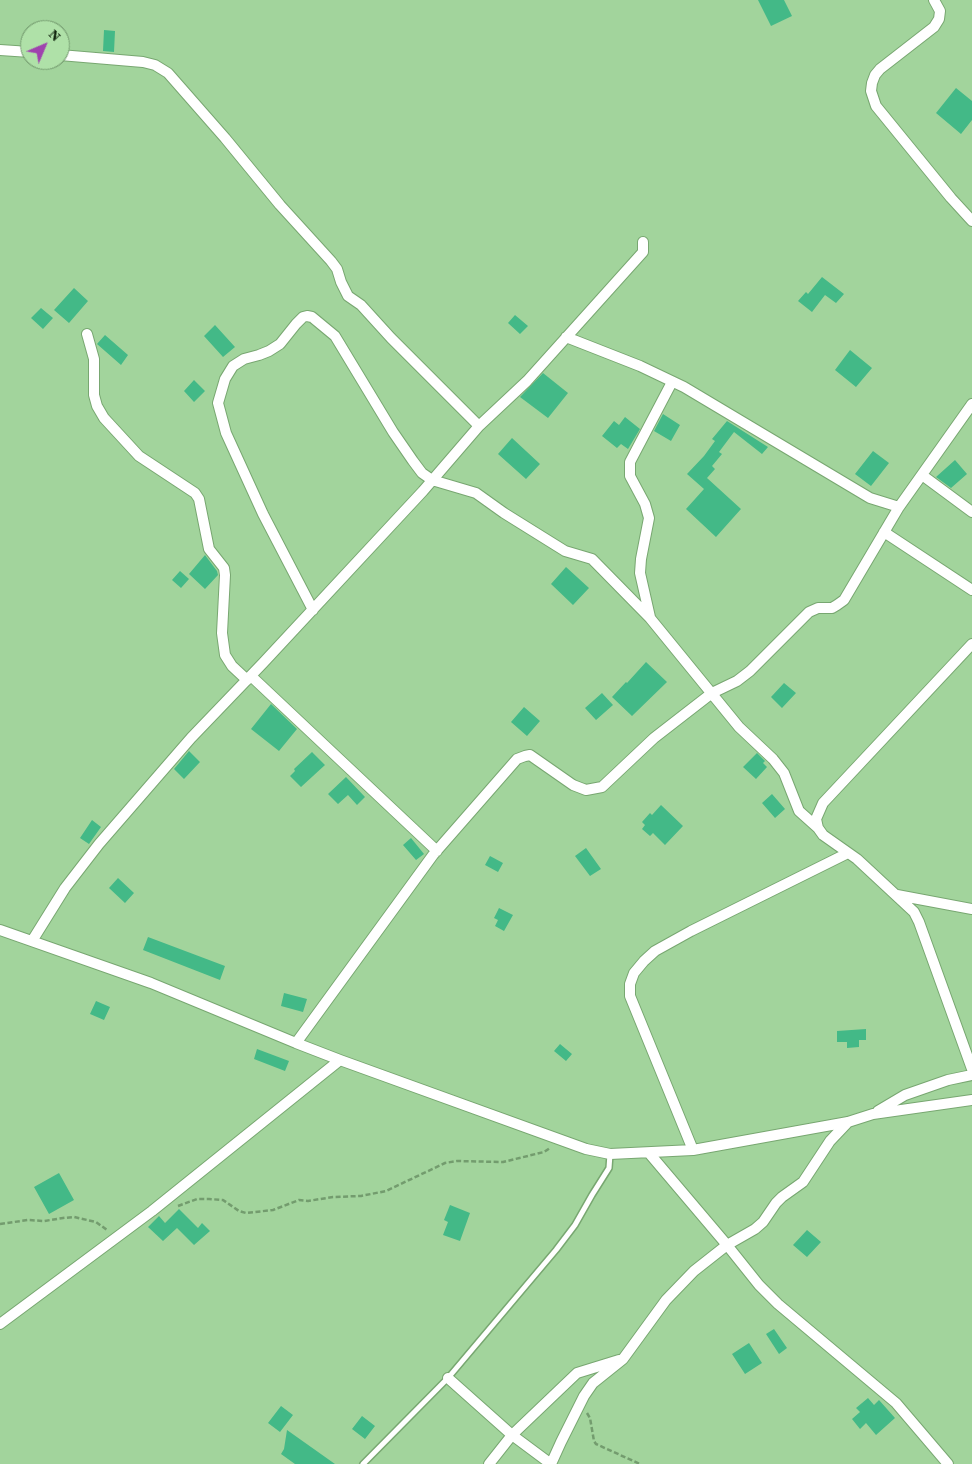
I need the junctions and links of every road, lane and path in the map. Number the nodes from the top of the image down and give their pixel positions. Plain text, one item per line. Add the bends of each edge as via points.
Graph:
1 (934, 0) edge
2 (0, 50) edge
3 (20, 51) edge
4 (70, 56) edge
5 (972, 220) edge
6 (644, 242) dead end
7 (87, 334) dead end
8 (566, 337) junction
9 (672, 382) junction
10 (972, 404) edge
11 (479, 426) junction
12 (922, 475) junction
13 (432, 480) junction
14 (899, 507) junction
15 (972, 512) edge
16 (884, 532) junction
17 (972, 590) edge
18 (312, 610) junction
19 (650, 618) junction
20 (972, 644) edge
21 (249, 678) junction
22 (712, 693) junction
23 (818, 828) junction
24 (436, 851) junction
25 (848, 854) junction
26 (896, 895) junction
27 (972, 909) edge
28 (0, 930) edge
29 (32, 942) junction
30 (296, 1043) junction
31 (340, 1060) junction
32 (972, 1069) edge
33 (972, 1075) edge
34 (972, 1100) edge
35 (873, 1114) junction
36 (848, 1122) junction
37 (564, 1141) junction
38 (693, 1150) junction
39 (649, 1153) junction
40 (610, 1154) junction
41 (172, 1208) dead end
42 (0, 1224) edge
43 (119, 1237) junction
44 (727, 1244) junction
45 (0, 1324) edge
46 (623, 1358) junction
47 (448, 1378) junction
48 (581, 1403) junction
49 (512, 1435) junction
50 (363, 1464) edge
51 (489, 1464) edge
52 (551, 1464) edge
53 (640, 1464) edge
54 (948, 1464) edge

1 - 5 street via 940,11 934,27 880,69 871,91 876,106
2 - 3 street
4 - 11 street via 155,64 168,73 331,261 348,296 361,305
6 - 8 street via 643,252
7 - 21 street via 94,359 94,396 104,418 139,456 200,499 209,549 224,568 222,633 225,655 232,666
8 - 9 street
8 - 11 street via 528,381
9 - 14 street via 720,407 870,498
9 - 19 street via 630,462 630,476 649,518 640,573
10 - 12 street
11 - 13 street
12 - 14 street
12 - 15 street
13 - 18 street
13 - 18 street via 412,461 335,336 312,317 302,317 270,351 233,366 218,402 226,433
13 - 19 street via 476,493 566,551 592,559
14 - 16 street
16 - 17 street
16 - 22 street via 844,600 832,608 809,612 750,671
18 - 21 street
19 - 22 street
20 - 23 street via 823,803 816,819
21 - 24 street
21 - 29 street via 191,738 99,844 65,888
22 - 23 street via 778,766 799,811
22 - 24 street via 654,738 602,787 586,790 530,755 517,759
23 - 25 street via 823,836
24 - 30 street
25 - 26 street
25 - 38 street via 655,951 634,973 630,996
26 - 27 street
26 - 32 street via 914,912 919,922
28 - 29 street
29 - 30 street via 151,983
30 - 31 street
31 - 37 street
31 - 43 street
33 - 35 street via 905,1095
34 - 35 street
35 - 36 street
36 - 38 street
36 - 44 street via 825,1148 803,1182 782,1197 756,1229
37 - 40 street
37 - 41 path via 544,1152 503,1162 456,1160 386,1191 361,1196 299,1200 273,1210 246,1213 239,1212 223,1200 209,1199 188,1201
38 - 39 street
39 - 40 street
39 - 44 street
40 - 47 lane via 609,1168 575,1225
42 - 43 path via 74,1217 96,1222
43 - 45 street
44 - 46 street via 666,1300
44 - 54 street via 778,1304 896,1402
46 - 48 street via 593,1384
46 - 49 street via 577,1373
47 - 49 street
47 - 50 lane
48 - 52 street
48 - 53 path via 590,1418 594,1442
49 - 51 street
49 - 52 street

